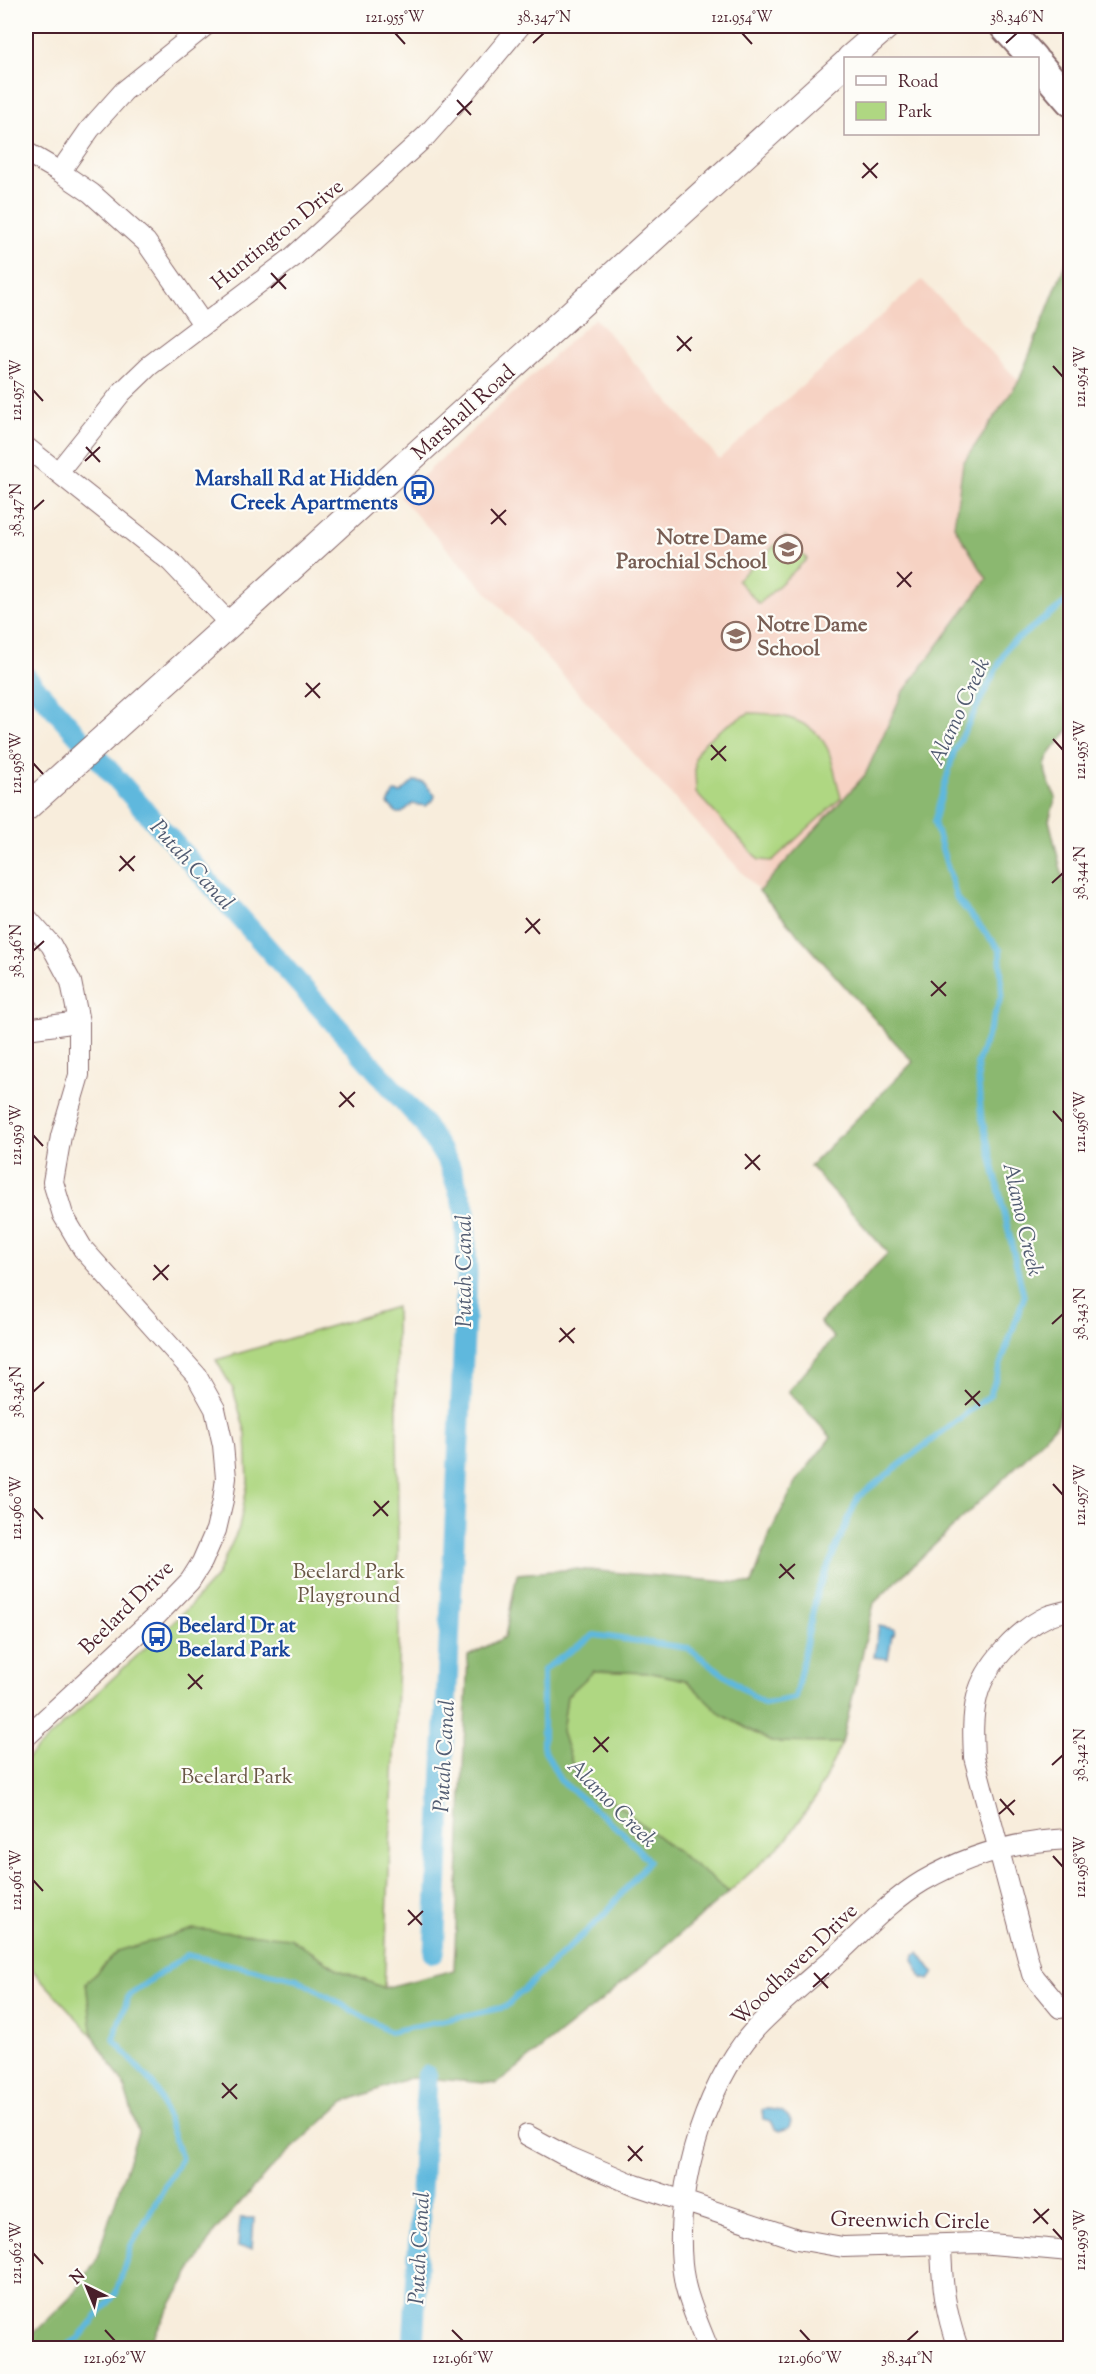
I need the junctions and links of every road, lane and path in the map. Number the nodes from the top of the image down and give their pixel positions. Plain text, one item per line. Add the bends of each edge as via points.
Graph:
1 (205, 26) edge
2 (520, 26) edge
3 (887, 26) edge
4 (1004, 26) edge
5 (851, 57) edge
6 (1032, 57) edge
7 (844, 65) edge
8 (1039, 65) edge
9 (1071, 101) edge
10 (26, 152) edge
11 (60, 172) junction
12 (202, 324) junction
13 (26, 447) edge
14 (58, 472) junction
15 (230, 624) junction
16 (26, 808) edge
17 (26, 917) edge
18 (79, 1022) junction
19 (26, 1029) edge
20 (1071, 1610) edge
21 (26, 1737) edge
22 (1071, 1839) edge
23 (999, 1849) junction
24 (1060, 2008) dead end
25 (527, 2135) dead end
26 (684, 2202) junction
27 (941, 2246) junction
28 (1071, 2251) edge
29 (708, 2349) edge
30 (958, 2349) edge

1 - 11 street via 124,91 90,129
2 - 12 street, Huntington Drive via 426,136 314,239
3 - 5 street
4 - 6 main road
7 - 15 street, Marshall Road
8 - 9 main road
10 - 11 street
11 - 12 street via 146,242
12 - 14 street, Huntington Drive via 122,392
13 - 14 street
14 - 15 street via 171,562
15 - 16 street, Marshall Road
17 - 18 street, Beelard Drive via 51,945 71,982
18 - 19 street
18 - 21 street, Beelard Drive via 79,1075 55,1160 53,1182 57,1199 83,1249 196,1375 215,1409 226,1478 216,1530 190,1581
20 - 23 street via 1048,1616 1017,1636 992,1665 977,1695 974,1757
22 - 23 street, Woodhaven Drive
23 - 24 street via 1032,1974
23 - 26 street, Woodhaven Drive via 962,1861 922,1882 884,1911 756,2029 724,2072 705,2115
25 - 26 street, Greenwich Circle via 572,2159
26 - 27 street, Greenwich Circle via 797,2239 843,2247
26 - 29 street, Woodhaven Drive via 681,2237 685,2284
27 - 28 street, Greenwich Circle via 980,2243
27 - 30 street via 942,2290

